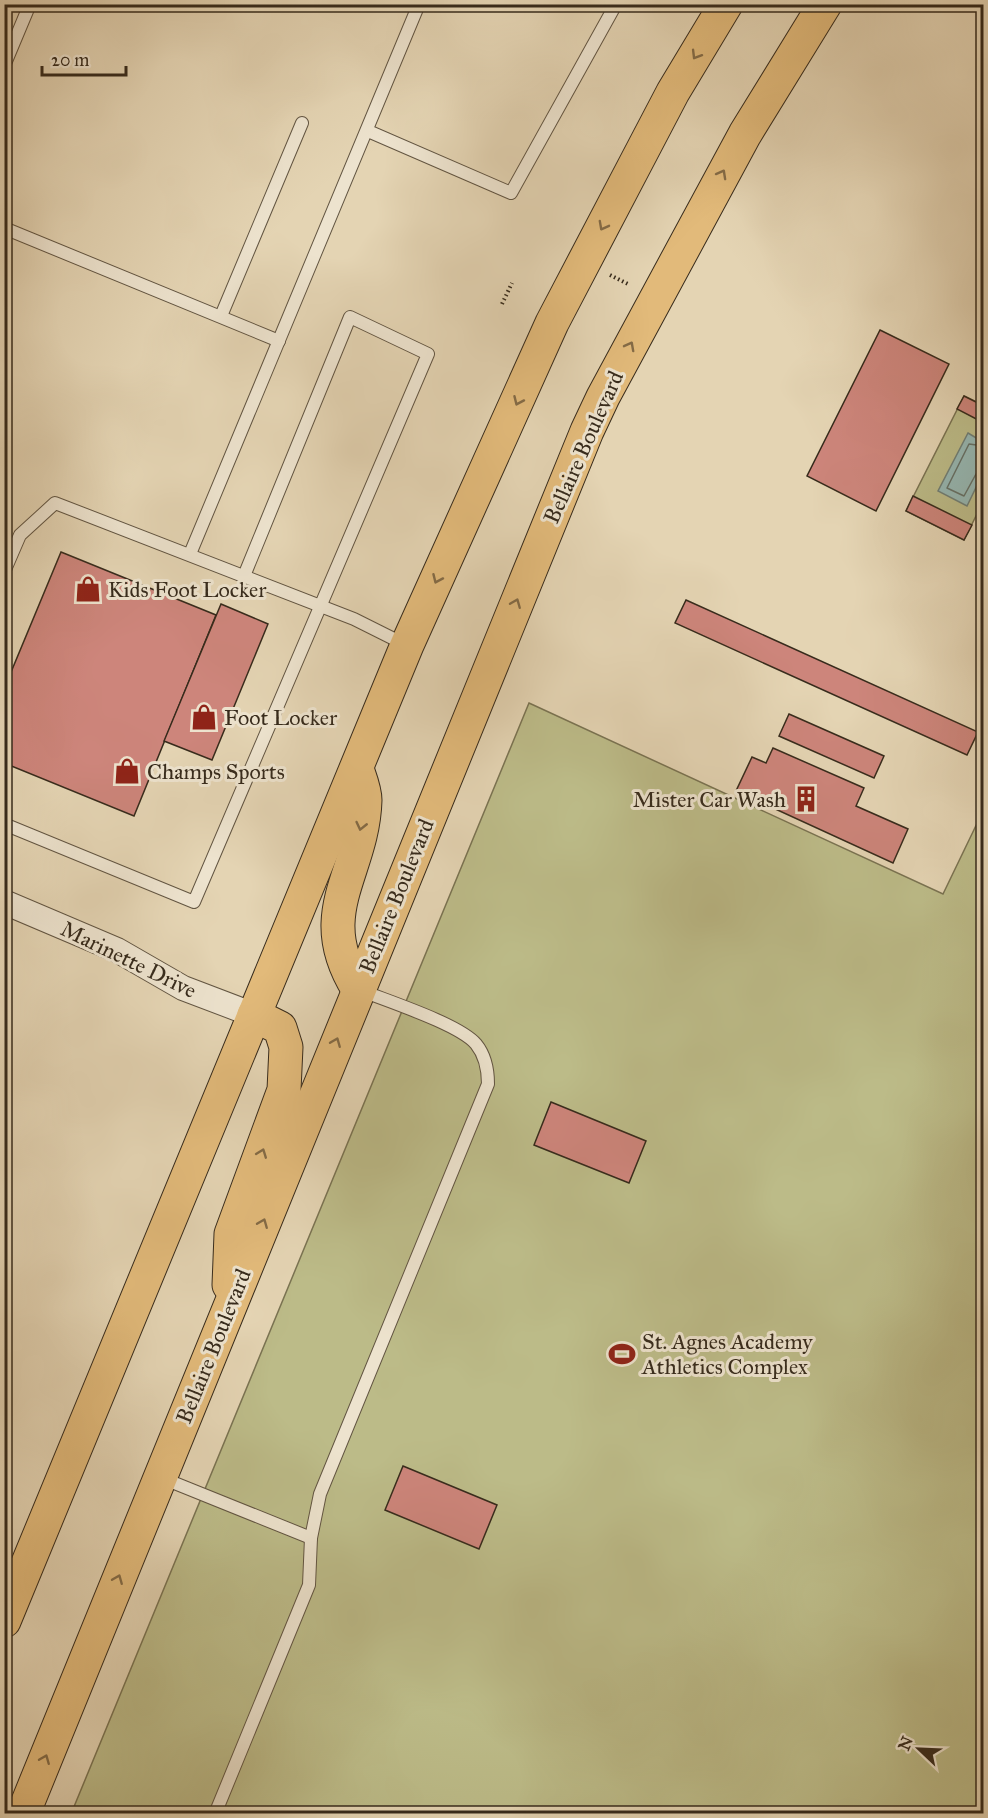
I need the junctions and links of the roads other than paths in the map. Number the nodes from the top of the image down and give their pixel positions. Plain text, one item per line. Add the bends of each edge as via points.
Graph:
1 (30, 4) edge
2 (419, 4) edge
3 (616, 4) edge
4 (726, 4) edge
5 (825, 4) edge
6 (4, 66) edge
7 (302, 123) dead end
8 (368, 131) junction
9 (4, 228) edge
10 (221, 316) junction
11 (279, 341) junction
12 (190, 554) junction
13 (4, 572) edge
14 (244, 576) junction
15 (321, 606) junction
16 (408, 645) junction
17 (357, 769) junction
18 (4, 824) edge
19 (4, 902) edge
20 (358, 989) junction
21 (254, 1015) junction
22 (227, 1311) junction
23 (160, 1477) junction
24 (311, 1538) junction
25 (4, 1621) edge
26 (23, 1814) edge
27 (215, 1814) edge

1 - 6 lane
2 - 8 lane
3 - 8 lane via 511,193
4 -> 16 main road via 674,92 552,323
20 -> 5 main road, Bellaire Boulevard via 560,493 603,398 744,134
7 - 10 lane
8 - 11 lane
9 - 10 lane
10 - 11 lane
11 - 12 lane
12 - 13 lane via 55,503 20,535
12 - 14 lane
14 - 15 lane
14 - 15 lane via 350,317 428,354
15 - 16 lane
15 - 18 lane via 194,902
16 - 17 main road
17 -> 20 main road via 365,797 362,824 343,888 337,934 346,970
17 - 21 main road
19 - 21 street, Marinette Drive via 117,950 183,988
22 -> 20 main road, Bellaire Boulevard
20 - 24 lane via 465,1035 483,1056 488,1084 321,1494
22 -> 21 main road via 231,1234 278,1109 285,1079 286,1047 280,1028
21 - 25 main road
22 - 23 main road, Bellaire Boulevard
23 - 24 lane
26 -> 23 main road, Bellaire Boulevard
24 - 27 lane via 309,1585

